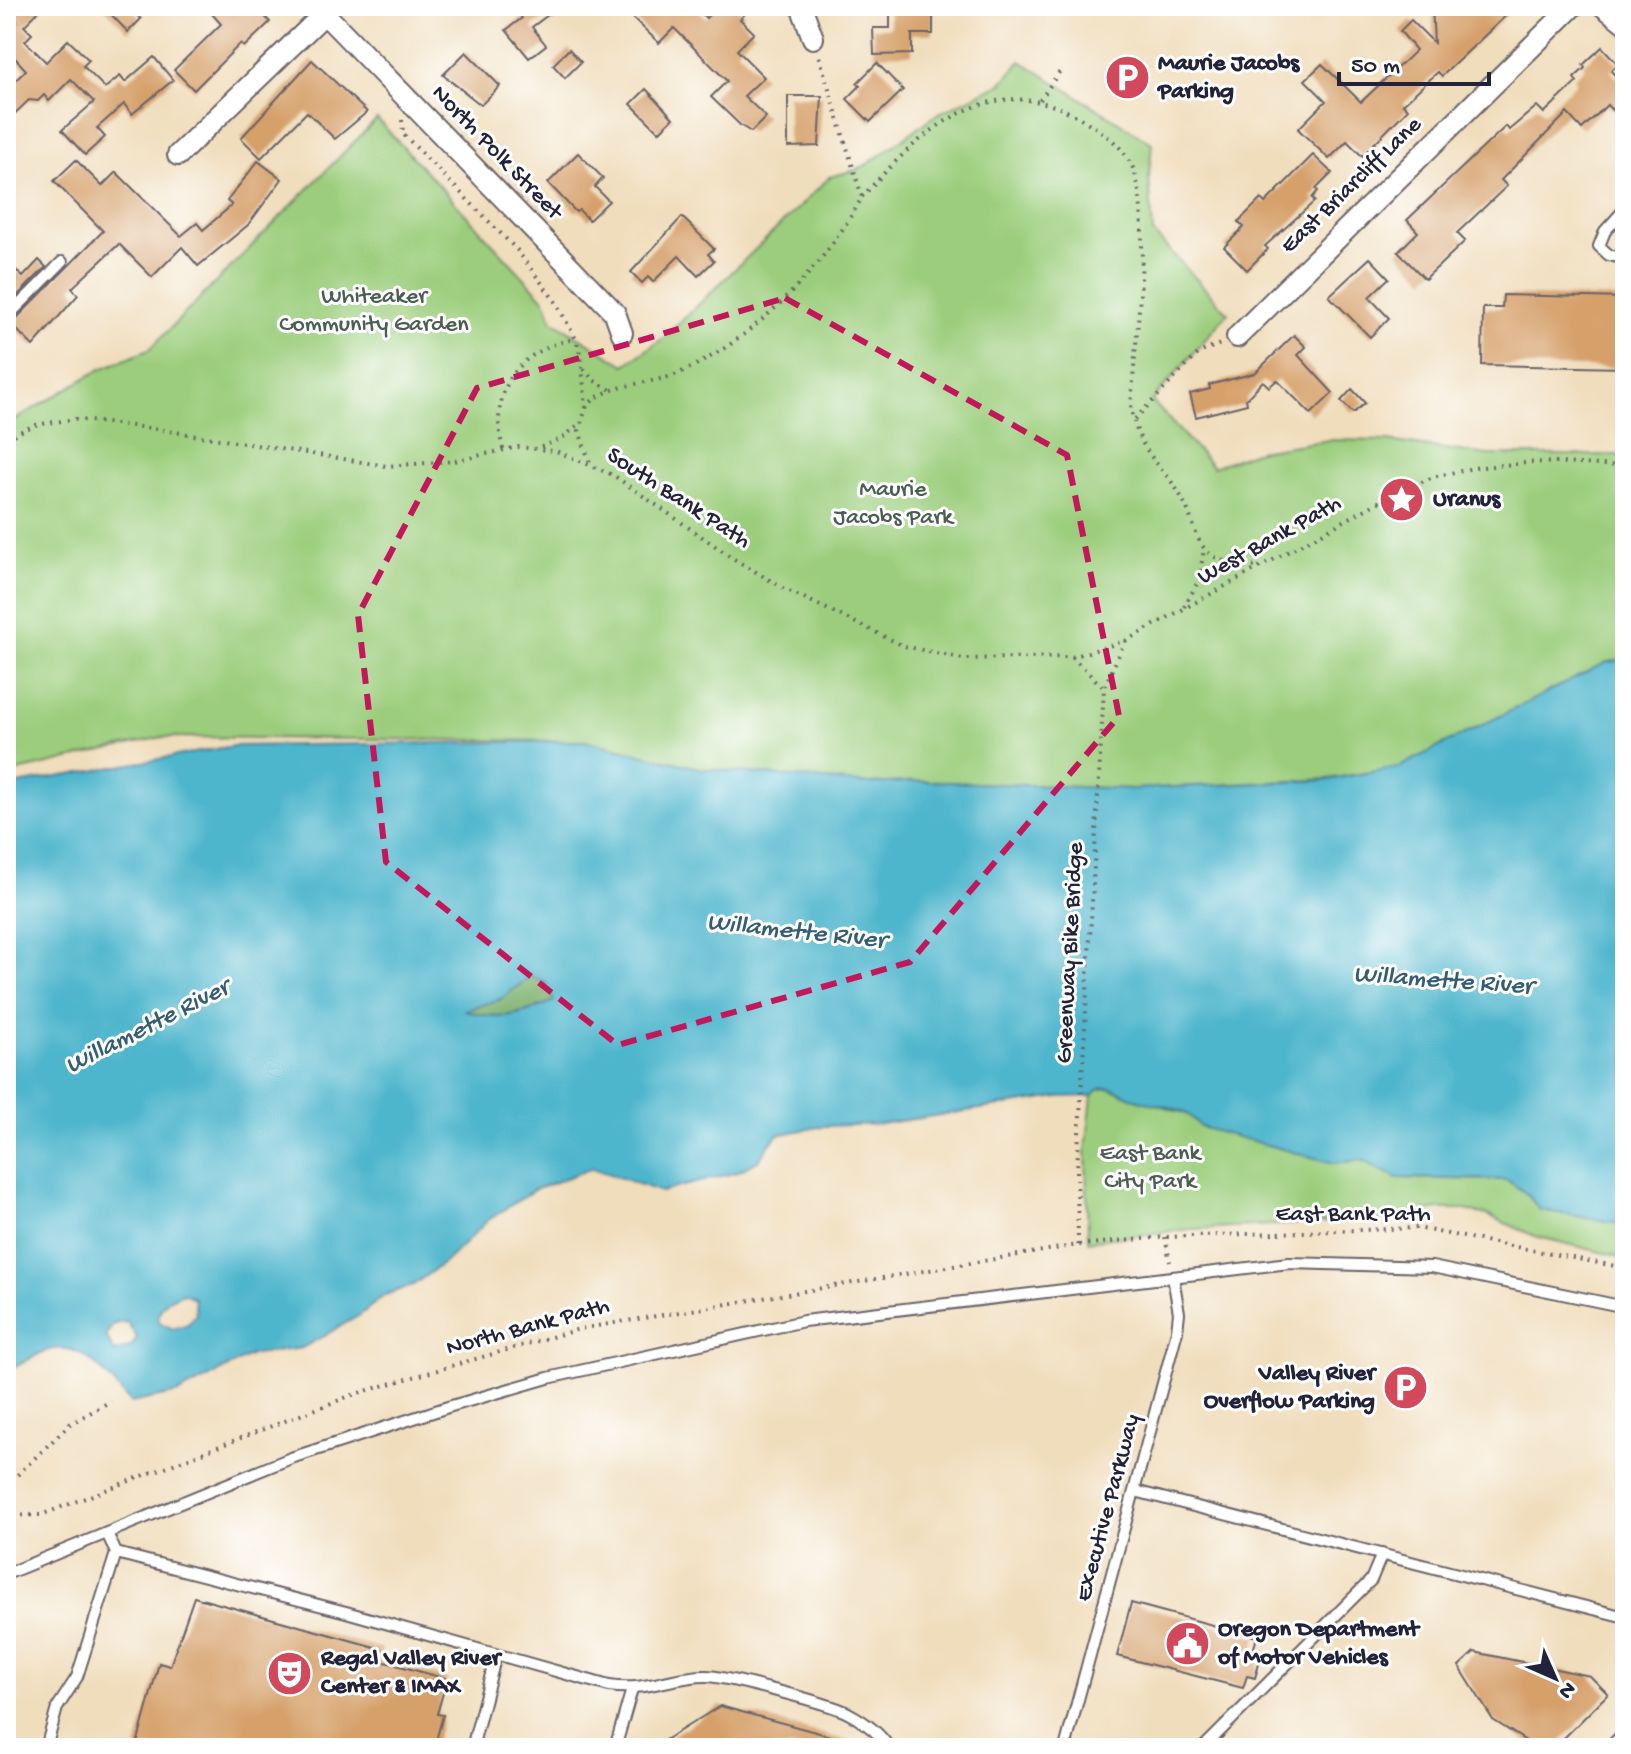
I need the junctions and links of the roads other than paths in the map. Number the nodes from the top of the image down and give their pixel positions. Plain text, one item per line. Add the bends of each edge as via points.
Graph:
1 (801, 6) edge
2 (1573, 6) edge
3 (1603, 6) edge
4 (320, 10) edge
5 (1625, 23) edge
6 (813, 38) road end
7 (178, 155) dead end
8 (1625, 209) edge
9 (1625, 259) edge
10 (62, 262) dead end
11 (6, 318) edge
12 (622, 333) dead end
13 (1237, 337) road end
14 (1173, 1277) junction
15 (1625, 1307) edge
16 (1135, 1491) junction
17 (107, 1533) junction
18 (116, 1553) junction
19 (1382, 1554) junction
20 (6, 1574) edge
21 (1625, 1617) edge
22 (496, 1655) junction
23 (632, 1689) junction
24 (1625, 1732) edge
25 (46, 1748) edge
26 (472, 1748) edge
27 (615, 1748) edge
28 (889, 1748) edge
29 (1065, 1748) edge
30 (1203, 1748) edge
31 (1609, 1748) edge

1 - 6 street
2 - 13 street, East Briarcliff Lane
3 - 5 street
4 - 7 street, North Polk Street
4 - 12 street, North Polk Street via 615,313
8 - 9 lane via 1599,246
10 - 11 lane
14 - 15 lane via 1289,1263 1384,1263 1477,1275
14 - 16 lane, Executive Parkway via 1179,1322
14 - 17 lane via 804,1321 548,1378 291,1458
16 - 19 lane
16 - 29 lane, Executive Parkway
17 - 18 lane
17 - 20 lane
18 - 22 lane
18 - 25 lane via 77,1677 57,1708
19 - 21 lane
19 - 30 lane via 1371,1580
22 - 23 lane
22 - 26 lane
23 - 27 lane
23 - 28 lane via 706,1676 726,1680 846,1712 883,1737
24 - 31 lane

